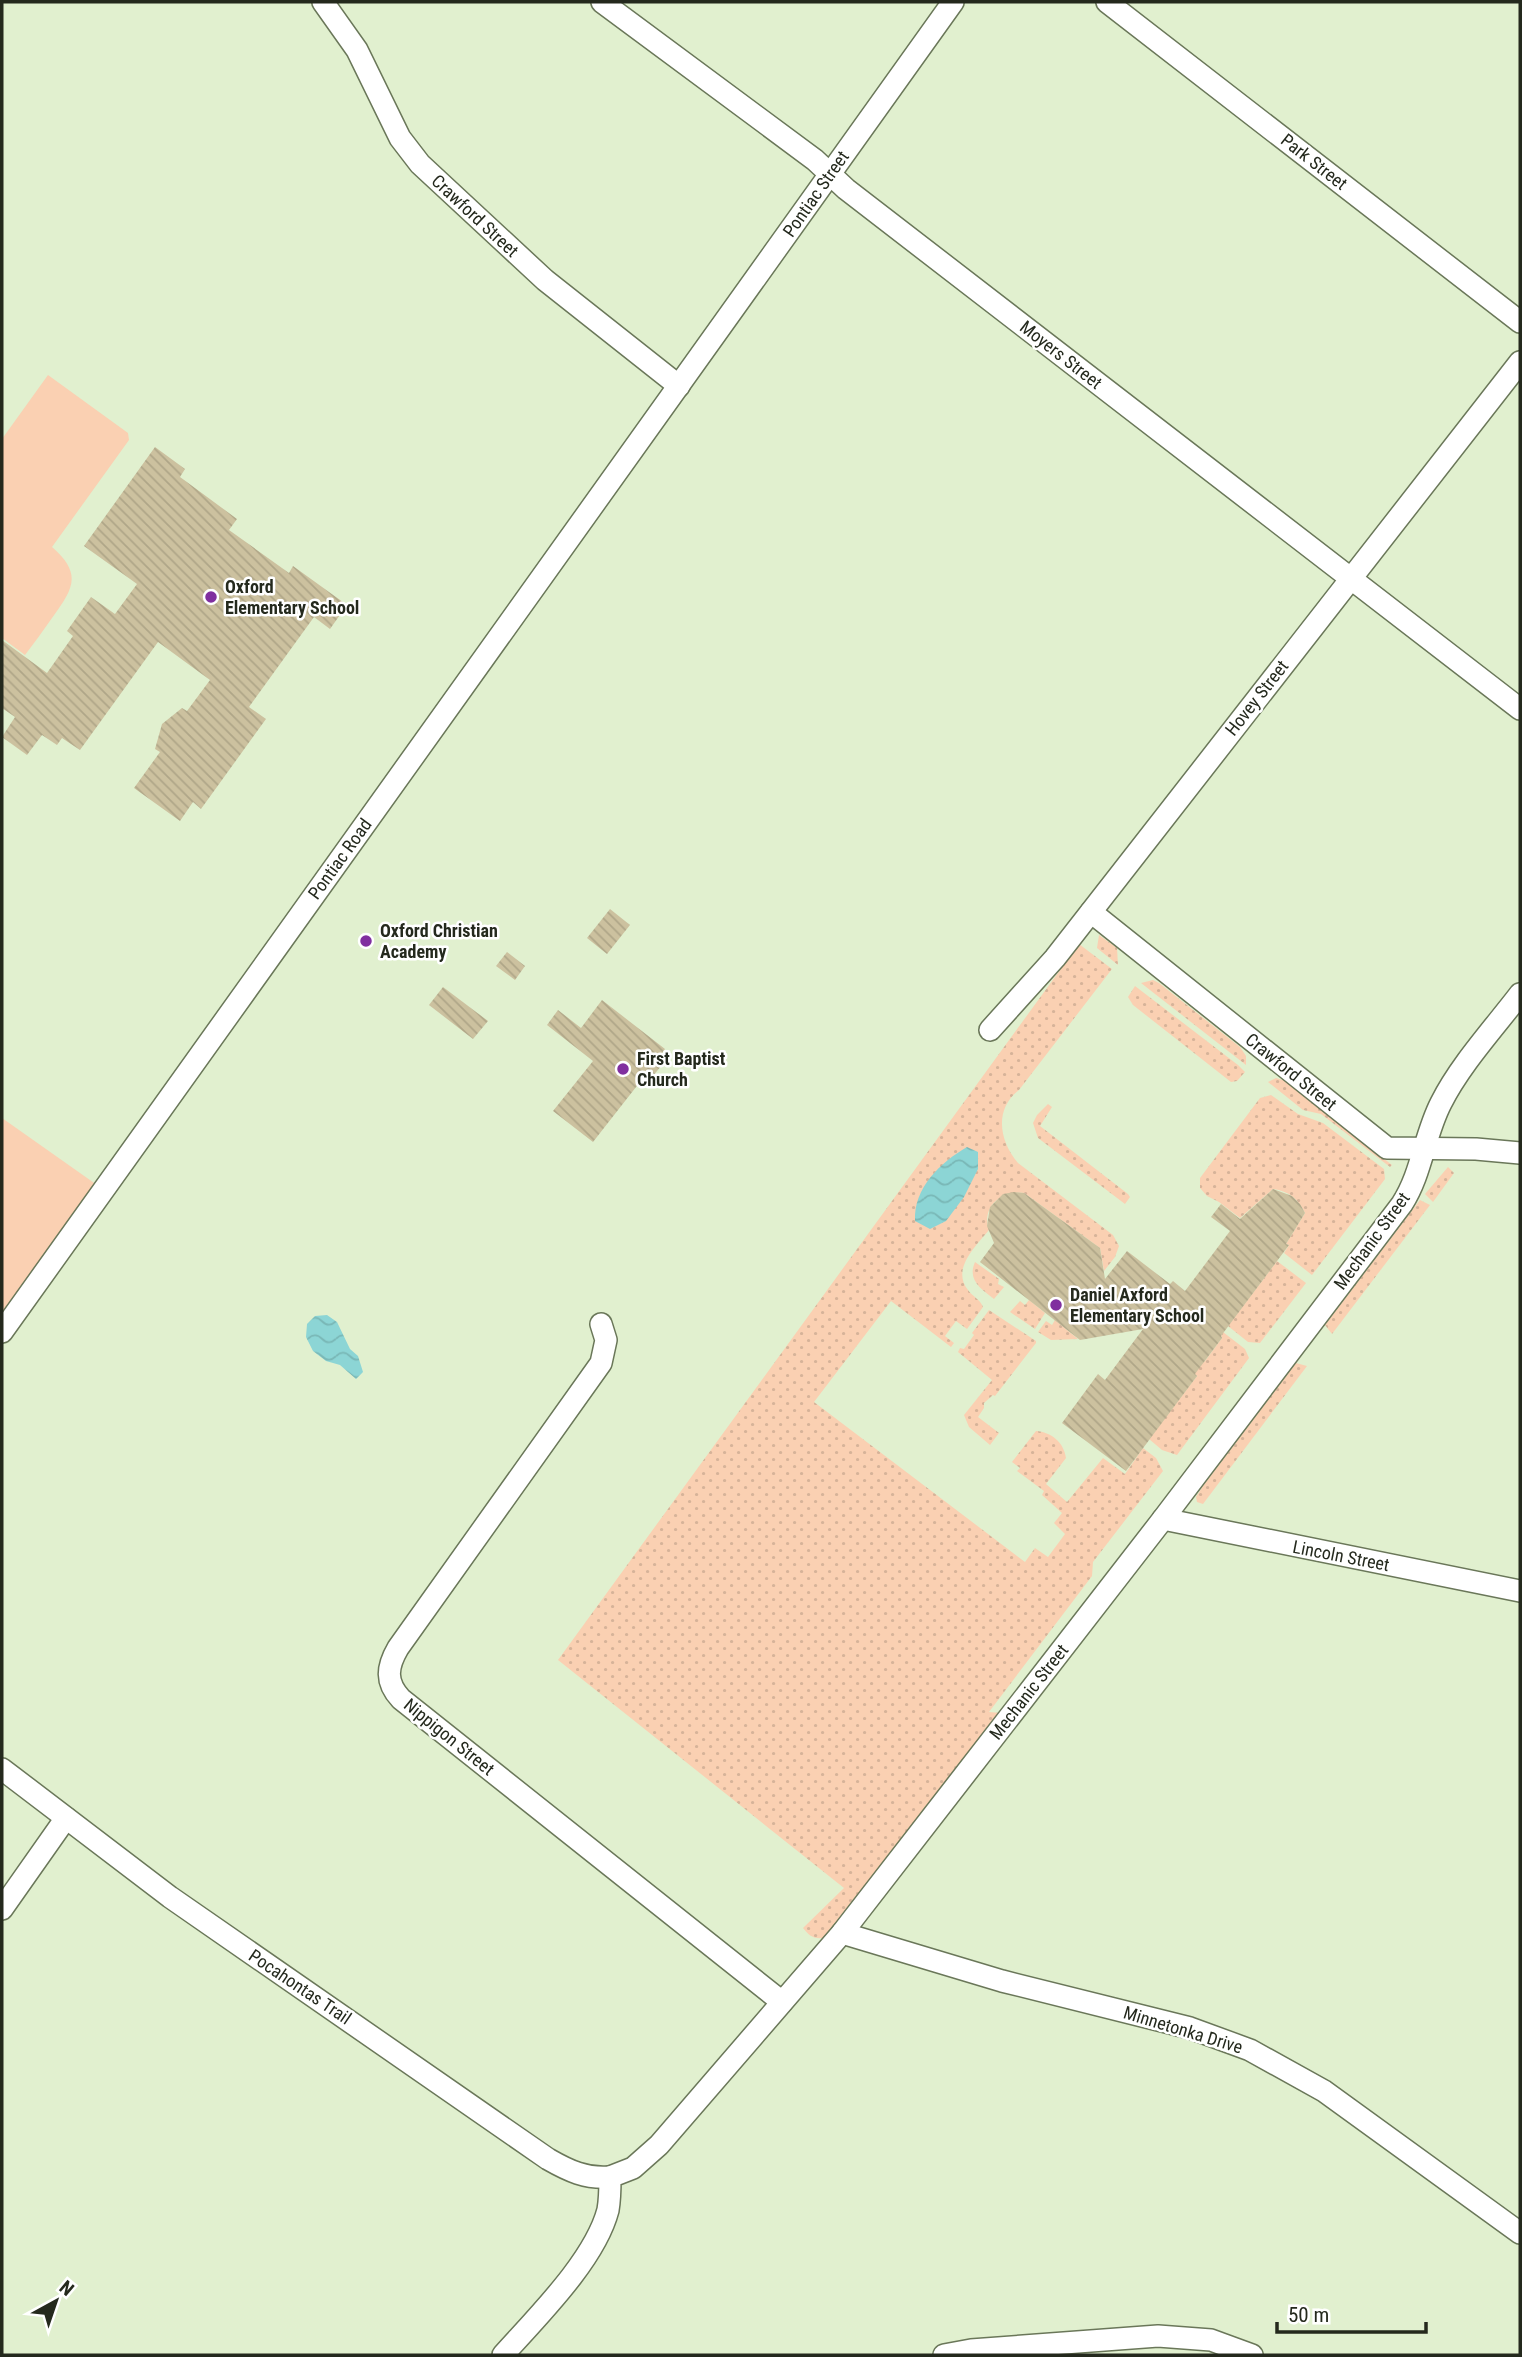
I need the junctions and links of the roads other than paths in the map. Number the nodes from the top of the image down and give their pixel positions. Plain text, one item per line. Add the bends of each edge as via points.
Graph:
1 (324, 2) edge
2 (602, 2) edge
3 (953, 2) edge
4 (1107, 2) edge
5 (830, 174) junction
6 (1520, 323) edge
7 (1520, 362) edge
8 (678, 386) junction
9 (1350, 578) junction
10 (1520, 709) edge
11 (1091, 912) junction
12 (1520, 994) edge
13 (989, 1030) dead end
14 (1426, 1148) junction
15 (1520, 1153) edge
16 (601, 1324) dead end
17 (2, 1332) edge
18 (1163, 1520) junction
19 (1520, 1591) edge
20 (2, 1769) edge
21 (66, 1818) junction
22 (2, 1909) edge
23 (842, 1933) junction
24 (782, 2002) junction
25 (610, 2177) junction
26 (1520, 2233) edge
27 (503, 2355) edge
28 (944, 2355) edge
29 (1252, 2355) edge

1 - 8 street, Crawford Street via 357,50 400,138 420,164 552,287
2 - 5 street, Moyers Street
3 - 5 street, Pontiac Street
4 - 6 street, Park Street
5 - 8 street, Pontiac Street
5 - 9 street, Moyers Street
7 - 9 street, Hovey Street
8 - 17 street, Pontiac Road
9 - 10 street, Moyers Street
9 - 11 street, Hovey Street
11 - 13 street, Hovey Street via 1043,973
11 - 14 street, Crawford Street via 1387,1148
12 - 14 street, Mechanic Street via 1451,1086 1435,1116
14 - 15 street, Crawford Street
14 - 18 street, Mechanic Street via 1402,1204
16 - 24 street, Nippigon Street via 606,1340 601,1363 398,1648 388,1679 401,1699
18 - 19 street, Lincoln Street
18 - 23 street, Mechanic Street
20 - 21 street, Pocahontas Trail
21 - 22 street
21 - 25 street, Pocahontas Trail via 216,1929 548,2159 573,2173
23 - 24 street, Mechanic Street
23 - 26 street, Minnetonka Drive via 1002,1981 1190,2028 1250,2050 1324,2091
24 - 25 street, Mechanic Street via 659,2146 633,2168
25 - 27 street via 607,2211 587,2252
28 - 29 street via 1158,2336 1211,2340

